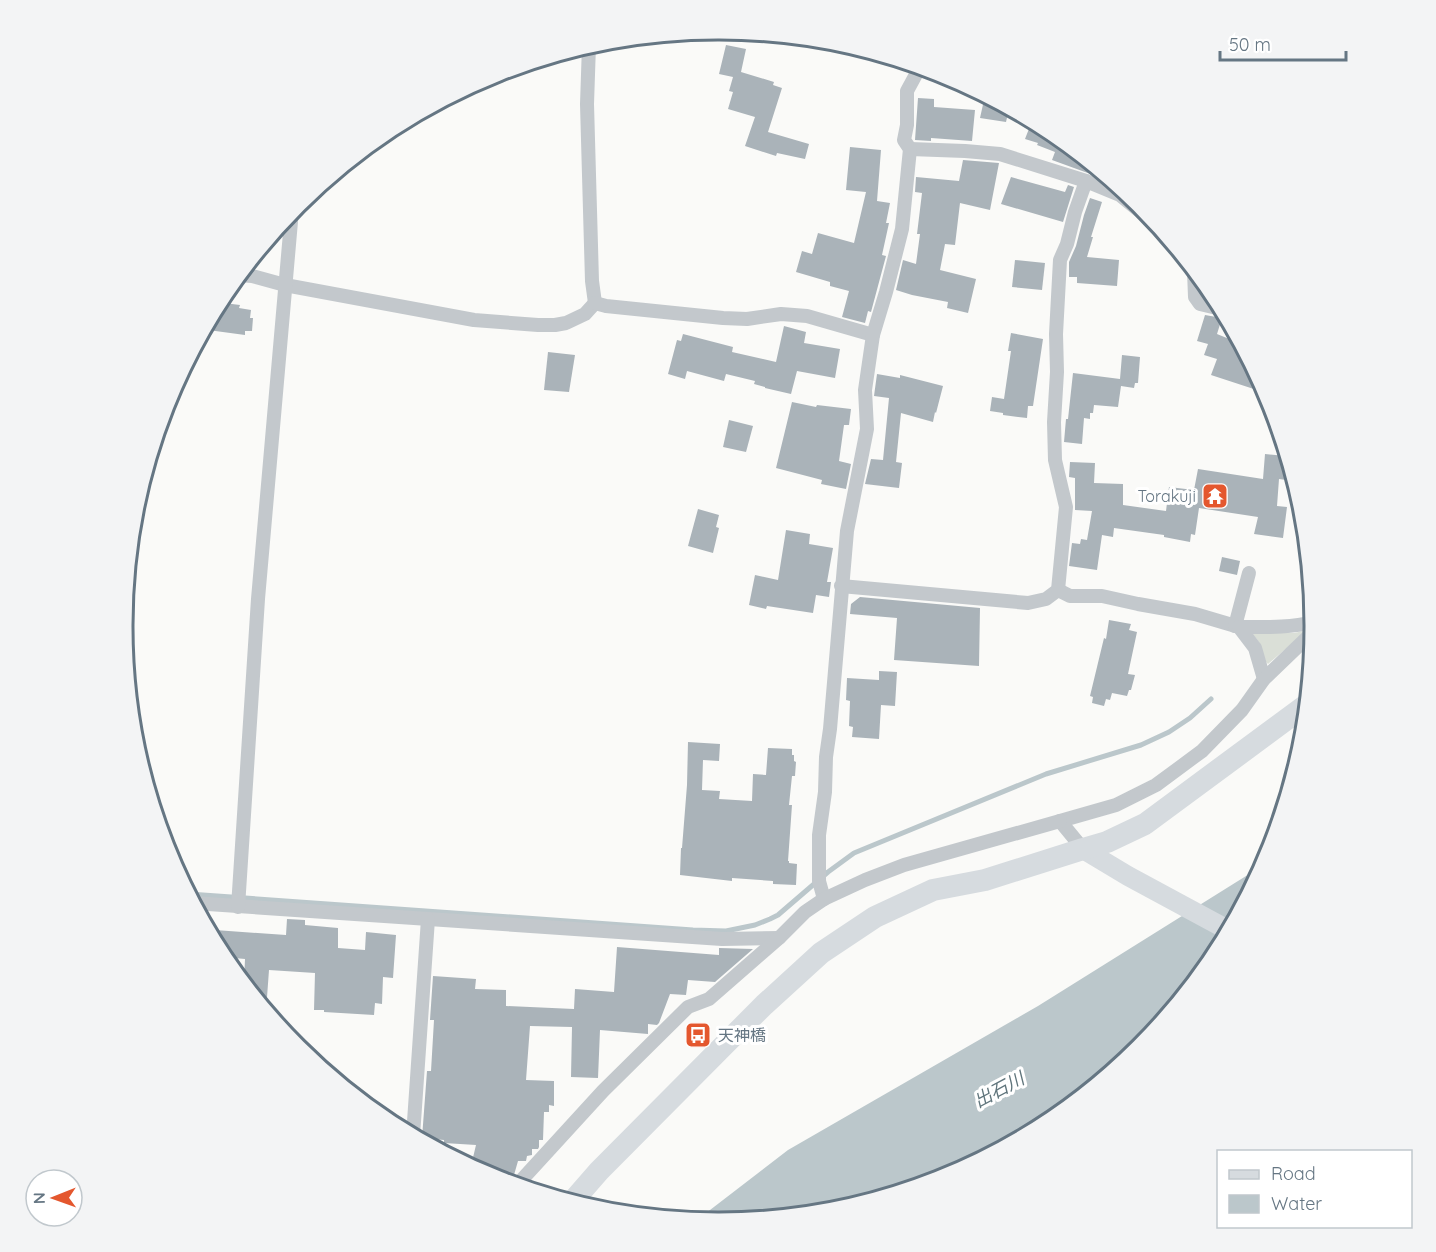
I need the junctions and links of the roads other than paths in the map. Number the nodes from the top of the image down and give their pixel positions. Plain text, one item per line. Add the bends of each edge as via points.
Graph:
1 (589, 55) edge
2 (915, 75) edge
3 (910, 149) junction
4 (1086, 181) junction
5 (1109, 190) edge
6 (290, 227) edge
7 (249, 276) edge
8 (285, 285) junction
9 (1195, 286) edge
10 (595, 303) junction
11 (1208, 306) edge
12 (873, 335) junction
13 (1249, 573) dead end
14 (841, 586) junction
15 (1058, 590) junction
16 (1304, 625) edge
17 (1237, 626) junction
18 (1303, 641) edge
19 (1264, 679) junction
20 (1296, 712) edge
21 (1060, 821) junction
22 (1083, 849) junction
23 (824, 899) junction
24 (204, 905) edge
25 (238, 907) junction
26 (428, 919) junction
27 (1221, 926) edge
28 (778, 938) junction
29 (414, 1126) edge
30 (524, 1178) edge
31 (578, 1195) edge

1 - 10 street
2 - 3 street via 907,91 904,140
3 - 4 street via 1000,154
3 - 12 street via 902,229
4 - 5 street
4 - 15 street via 1060,260 1053,422 1055,460 1066,507
6 - 8 street
7 - 8 street
8 - 10 street via 474,320 538,325 566,323 585,314
8 - 25 street via 257,611
9 - 11 street via 1195,297
10 - 12 street via 723,318 807,316
12 - 14 street via 865,390 867,429 847,531
13 - 17 street
14 - 15 street via 1028,603 1046,599
14 - 23 street via 819,835 819,881
15 - 17 street via 1070,596 1102,596
16 - 17 street
17 - 19 street via 1255,648
18 - 19 street
19 - 21 street via 1242,710 1202,751 1156,785 1116,805
20 - 22 highway via 1146,824
21 - 22 street
21 - 23 street via 904,865
22 - 27 main road
22 - 31 highway via 985,880 933,890 875,917 820,953
23 - 28 street
24 - 25 street
25 - 26 street
26 - 28 street via 722,939
26 - 29 street
28 - 30 street via 709,999 688,1007

